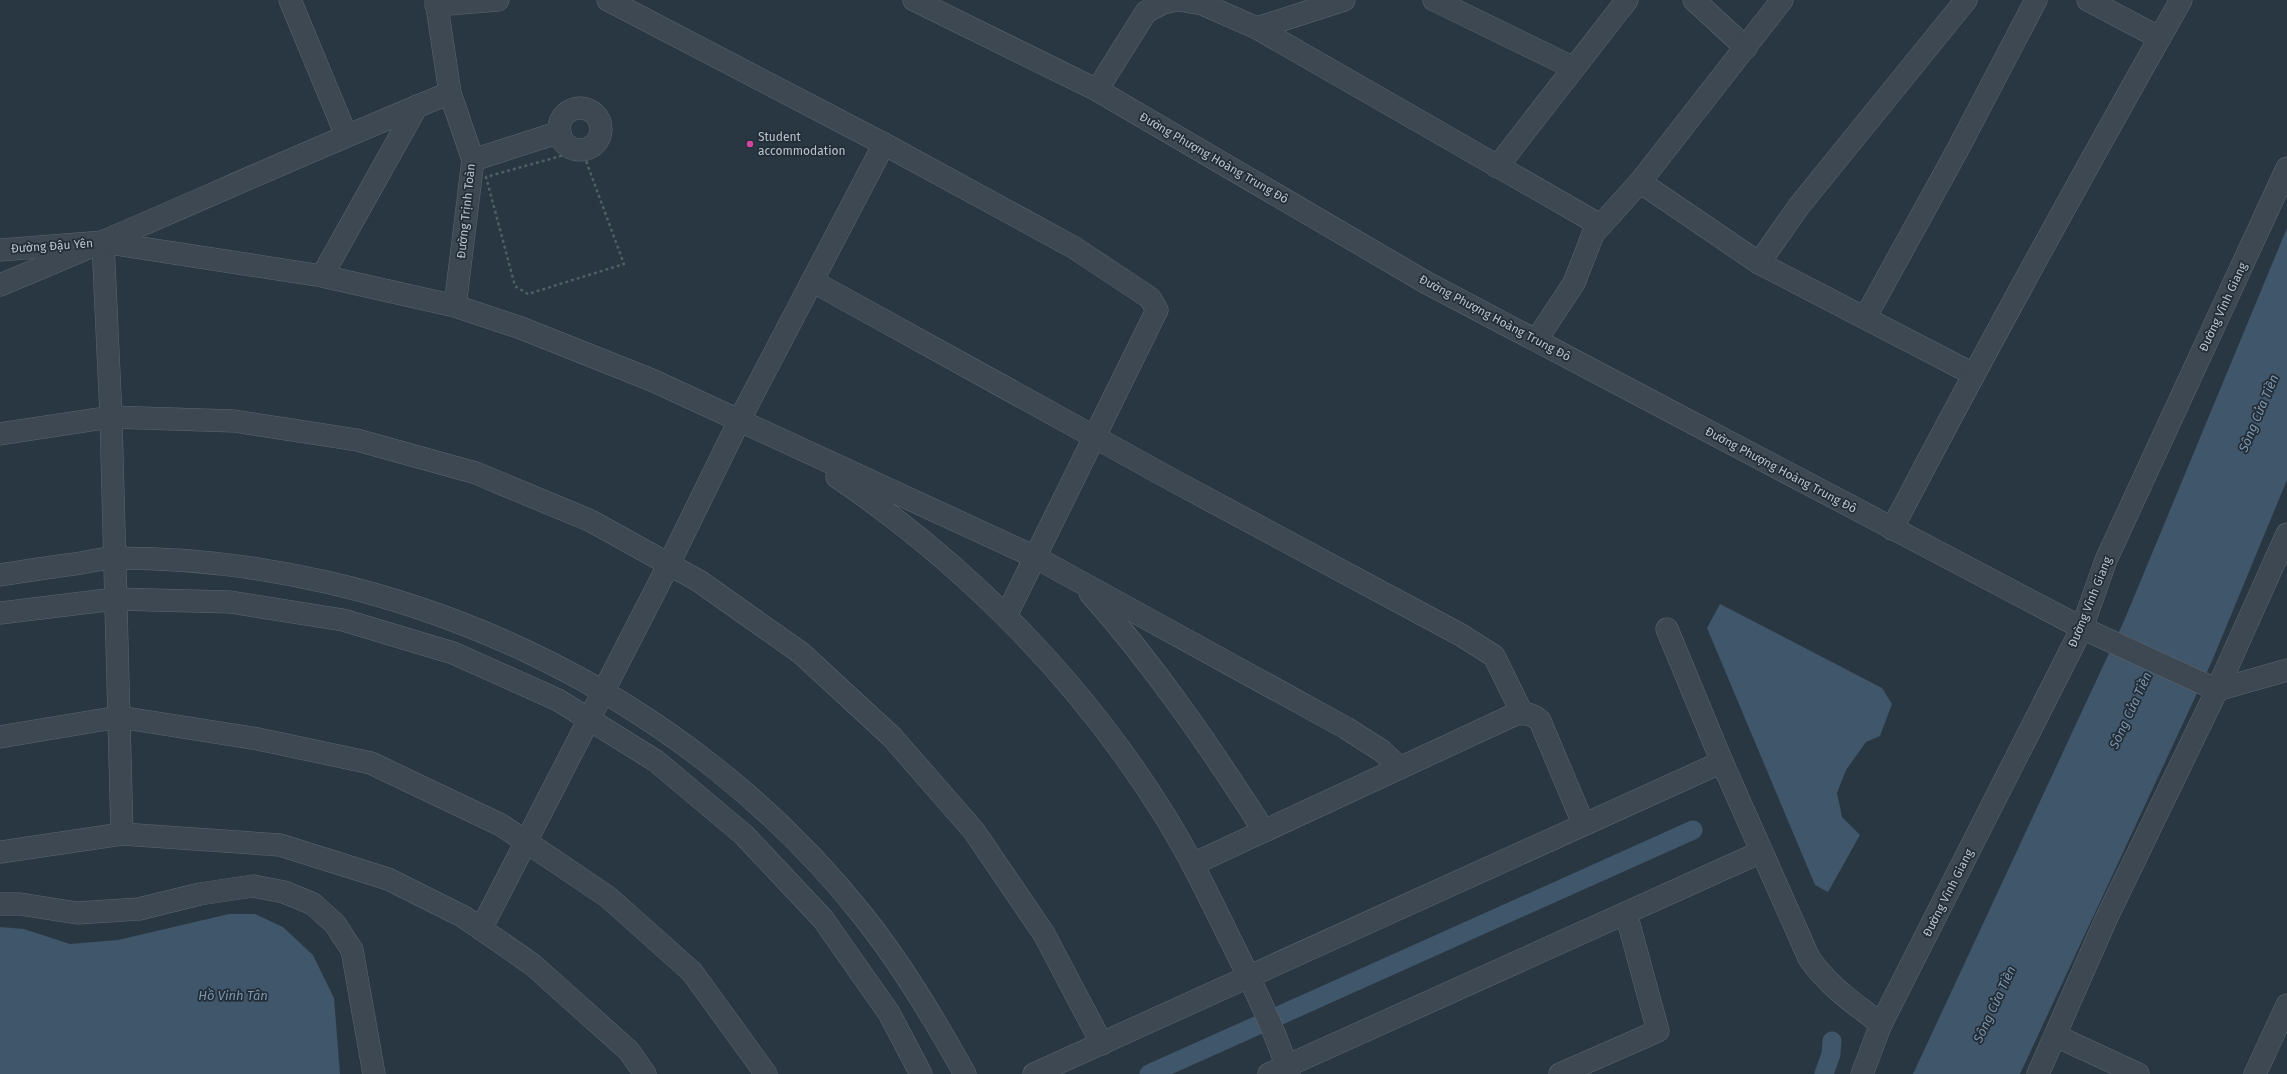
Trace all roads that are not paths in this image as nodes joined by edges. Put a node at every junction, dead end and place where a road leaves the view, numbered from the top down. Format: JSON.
{"nodes":[{"id":1,"x":290,"y":0,"type":"edge"},
{"id":2,"x":498,"y":0,"type":"edge"},
{"id":3,"x":608,"y":0,"type":"edge"},
{"id":4,"x":914,"y":0,"type":"edge"},
{"id":5,"x":1178,"y":0,"type":"edge"},
{"id":6,"x":1344,"y":0,"type":"edge"},
{"id":7,"x":1434,"y":0,"type":"edge"},
{"id":8,"x":1627,"y":0,"type":"edge"},
{"id":9,"x":1694,"y":0,"type":"edge"},
{"id":10,"x":1782,"y":0,"type":"edge"},
{"id":11,"x":1966,"y":0,"type":"edge"},
{"id":12,"x":2036,"y":0,"type":"edge"},
{"id":13,"x":2088,"y":0,"type":"edge"},
{"id":14,"x":2181,"y":0,"type":"edge"},
{"id":15,"x":436,"y":2,"type":"edge"},
{"id":16,"x":1257,"y":28,"type":"junction"},
{"id":17,"x":2160,"y":38,"type":"junction"},
{"id":18,"x":1746,"y":48,"type":"junction"},
{"id":19,"x":1574,"y":68,"type":"junction"},
{"id":20,"x":1097,"y":90,"type":"junction"},
{"id":21,"x":450,"y":93,"type":"junction"},
{"id":22,"x":417,"y":106,"type":"junction"},
{"id":23,"x":560,"y":132,"type":"junction"},
{"id":24,"x":346,"y":135,"type":"junction"},
{"id":25,"x":884,"y":144,"type":"junction"},
{"id":26,"x":473,"y":160,"type":"junction"},
{"id":27,"x":1497,"y":167,"type":"junction"},
{"id":28,"x":2287,"y":168,"type":"edge"},
{"id":29,"x":1640,"y":182,"type":"junction"},
{"id":30,"x":1600,"y":225,"type":"junction"},
{"id":31,"x":103,"y":242,"type":"junction"},
{"id":32,"x":0,"y":250,"type":"edge"},
{"id":33,"x":1759,"y":263,"type":"junction"},
{"id":34,"x":322,"y":276,"type":"junction"},
{"id":35,"x":812,"y":281,"type":"junction"},
{"id":36,"x":0,"y":285,"type":"edge"},
{"id":37,"x":455,"y":306,"type":"junction"},
{"id":38,"x":1865,"y":318,"type":"junction"},
{"id":39,"x":1537,"y":340,"type":"junction"},
{"id":40,"x":1973,"y":374,"type":"junction"},
{"id":41,"x":111,"y":416,"type":"junction"},
{"id":42,"x":740,"y":419,"type":"junction"},
{"id":43,"x":767,"y":432,"type":"junction"},
{"id":44,"x":0,"y":434,"type":"edge"},
{"id":45,"x":1095,"y":436,"type":"junction"},
{"id":46,"x":1892,"y":529,"type":"junction"},
{"id":47,"x":2287,"y":534,"type":"edge"},
{"id":48,"x":1036,"y":557,"type":"junction"},
{"id":49,"x":113,"y":558,"type":"junction"},
{"id":50,"x":669,"y":564,"type":"junction"},
{"id":51,"x":0,"y":575,"type":"edge"},
{"id":52,"x":1079,"y":581,"type":"junction"},
{"id":53,"x":115,"y":599,"type":"junction"},
{"id":54,"x":0,"y":613,"type":"edge"},
{"id":55,"x":1006,"y":616,"type":"junction"},
{"id":56,"x":2082,"y":628,"type":"junction"},
{"id":57,"x":1667,"y":629,"type":"dead end"},
{"id":58,"x":2287,"y":670,"type":"edge"},
{"id":59,"x":2208,"y":686,"type":"junction"},
{"id":60,"x":602,"y":691,"type":"junction"},
{"id":61,"x":1522,"y":713,"type":"junction"},
{"id":62,"x":119,"y":717,"type":"junction"},
{"id":63,"x":589,"y":720,"type":"junction"},
{"id":64,"x":0,"y":737,"type":"edge"},
{"id":65,"x":1722,"y":762,"type":"junction"},
{"id":66,"x":1400,"y":768,"type":"junction"},
{"id":67,"x":1583,"y":823,"type":"junction"},
{"id":68,"x":1264,"y":831,"type":"junction"},
{"id":69,"x":122,"y":834,"type":"junction"},
{"id":70,"x":527,"y":842,"type":"junction"},
{"id":71,"x":0,"y":852,"type":"edge"},
{"id":72,"x":1761,"y":852,"type":"junction"},
{"id":73,"x":1193,"y":864,"type":"junction"},
{"id":74,"x":0,"y":904,"type":"edge"},
{"id":75,"x":1626,"y":913,"type":"junction"},
{"id":76,"x":481,"y":929,"type":"junction"},
{"id":77,"x":1253,"y":986,"type":"junction"},
{"id":78,"x":2287,"y":1005,"type":"edge"},
{"id":79,"x":1881,"y":1024,"type":"junction"},
{"id":80,"x":2056,"y":1036,"type":"junction"},
{"id":81,"x":1102,"y":1044,"type":"junction"},
{"id":82,"x":1281,"y":1066,"type":"edge"},
{"id":83,"x":374,"y":1074,"type":"edge"},
{"id":84,"x":645,"y":1074,"type":"edge"},
{"id":85,"x":766,"y":1074,"type":"edge"},
{"id":86,"x":921,"y":1074,"type":"edge"},
{"id":87,"x":965,"y":1074,"type":"edge"},
{"id":88,"x":1034,"y":1074,"type":"edge"},
{"id":89,"x":1560,"y":1074,"type":"edge"},
{"id":90,"x":1862,"y":1074,"type":"edge"},
{"id":91,"x":2038,"y":1074,"type":"edge"},
{"id":92,"x":2138,"y":1074,"type":"edge"},
{"id":93,"x":2255,"y":1074,"type":"edge"}],
"edges":[{"from":1,"to":24,"type":"street"},
{"from":2,"to":15,"type":"street"},
{"from":3,"to":25,"type":"street"},
{"from":4,"to":20,"type":"street","name":"Đường Phượng Hoàng Trung Đô"},
{"from":5,"to":16,"type":"street"},
{"from":5,"to":20,"type":"street"},
{"from":6,"to":16,"type":"street"},
{"from":7,"to":19,"type":"street"},
{"from":8,"to":19,"type":"street"},
{"from":9,"to":18,"type":"street"},
{"from":10,"to":18,"type":"street"},
{"from":11,"to":33,"type":"street"},
{"from":12,"to":38,"type":"street"},
{"from":13,"to":17,"type":"street"},
{"from":14,"to":17,"type":"street"},
{"from":15,"to":21,"type":"street","name":"Đường Trịnh Toàn"},
{"from":16,"to":27,"type":"street"},
{"from":17,"to":40,"type":"street"},
{"from":18,"to":29,"type":"street"},
{"from":19,"to":27,"type":"street"},
{"from":20,"to":39,"type":"street","name":"Đường Phượng Hoàng Trung Đô"},
{"from":21,"to":22,"type":"street"},
{"from":21,"to":26,"type":"street","name":"Đường Trịnh Toàn"},
{"from":22,"to":24,"type":"street"},
{"from":22,"to":34,"type":"street"},
{"from":23,"to":23,"type":"street"},
{"from":23,"to":26,"type":"street"},
{"from":24,"to":31,"type":"street"},
{"from":25,"to":35,"type":"street"},
{"from":25,"to":45,"type":"street"},
{"from":26,"to":37,"type":"street","name":"Đường Trịnh Toàn"},
{"from":27,"to":30,"type":"street"},
{"from":28,"to":56,"type":"street","name":"Đường Vĩnh Giang"},
{"from":29,"to":30,"type":"street"},
{"from":29,"to":33,"type":"street"},
{"from":30,"to":39,"type":"street"},
{"from":31,"to":32,"type":"street","name":"Đường Đậu Yên"},
{"from":31,"to":34,"type":"street"},
{"from":31,"to":36,"type":"street"},
{"from":31,"to":41,"type":"street"},
{"from":33,"to":38,"type":"street"},
{"from":34,"to":37,"type":"street"},
{"from":35,"to":42,"type":"street"},
{"from":35,"to":45,"type":"street"},
{"from":37,"to":42,"type":"street"},
{"from":38,"to":40,"type":"street"},
{"from":39,"to":46,"type":"street","name":"Đường Phượng Hoàng Trung Đô"},
{"from":40,"to":46,"type":"street"},
{"from":41,"to":44,"type":"street"},
{"from":41,"to":49,"type":"street"},
{"from":41,"to":50,"type":"street"},
{"from":42,"to":43,"type":"street"},
{"from":42,"to":50,"type":"street"},
{"from":43,"to":48,"type":"street"},
{"from":43,"to":55,"type":"street"},
{"from":45,"to":48,"type":"street"},
{"from":45,"to":61,"type":"street"},
{"from":46,"to":56,"type":"street","name":"Đường Phượng Hoàng Trung Đô"},
{"from":47,"to":59,"type":"street"},
{"from":48,"to":52,"type":"street"},
{"from":48,"to":55,"type":"street"},
{"from":49,"to":51,"type":"street"},
{"from":49,"to":53,"type":"street"},
{"from":49,"to":60,"type":"street"},
{"from":50,"to":60,"type":"street"},
{"from":50,"to":81,"type":"street"},
{"from":52,"to":66,"type":"street"},
{"from":52,"to":68,"type":"street"},
{"from":53,"to":54,"type":"street"},
{"from":53,"to":62,"type":"street"},
{"from":53,"to":63,"type":"street"},
{"from":55,"to":73,"type":"street"},
{"from":56,"to":59,"type":"street","name":"Đường Phượng Hoàng Trung Đô"},
{"from":56,"to":79,"type":"street","name":"Đường Vĩnh Giang"},
{"from":57,"to":65,"type":"street"},
{"from":58,"to":59,"type":"street"},
{"from":59,"to":80,"type":"street"},
{"from":60,"to":63,"type":"street"},
{"from":60,"to":87,"type":"street"},
{"from":61,"to":66,"type":"street"},
{"from":61,"to":67,"type":"street"},
{"from":62,"to":64,"type":"street"},
{"from":62,"to":69,"type":"street"},
{"from":62,"to":70,"type":"street"},
{"from":63,"to":70,"type":"street"},
{"from":63,"to":86,"type":"street"},
{"from":65,"to":67,"type":"street"},
{"from":65,"to":72,"type":"street"},
{"from":66,"to":68,"type":"street"},
{"from":67,"to":77,"type":"street"},
{"from":68,"to":73,"type":"street"},
{"from":69,"to":71,"type":"street"},
{"from":69,"to":76,"type":"street"},
{"from":70,"to":76,"type":"street"},
{"from":70,"to":85,"type":"street"},
{"from":72,"to":75,"type":"street"},
{"from":72,"to":79,"type":"street"},
{"from":73,"to":77,"type":"street"},
{"from":74,"to":83,"type":"street"},
{"from":75,"to":82,"type":"street"},
{"from":75,"to":89,"type":"street"},
{"from":76,"to":84,"type":"street"},
{"from":77,"to":81,"type":"street"},
{"from":77,"to":82,"type":"street"},
{"from":78,"to":93,"type":"street"},
{"from":79,"to":90,"type":"street","name":"Đường Vĩnh Giang"},
{"from":80,"to":91,"type":"street"},
{"from":80,"to":92,"type":"street"},
{"from":81,"to":88,"type":"street"}]}
